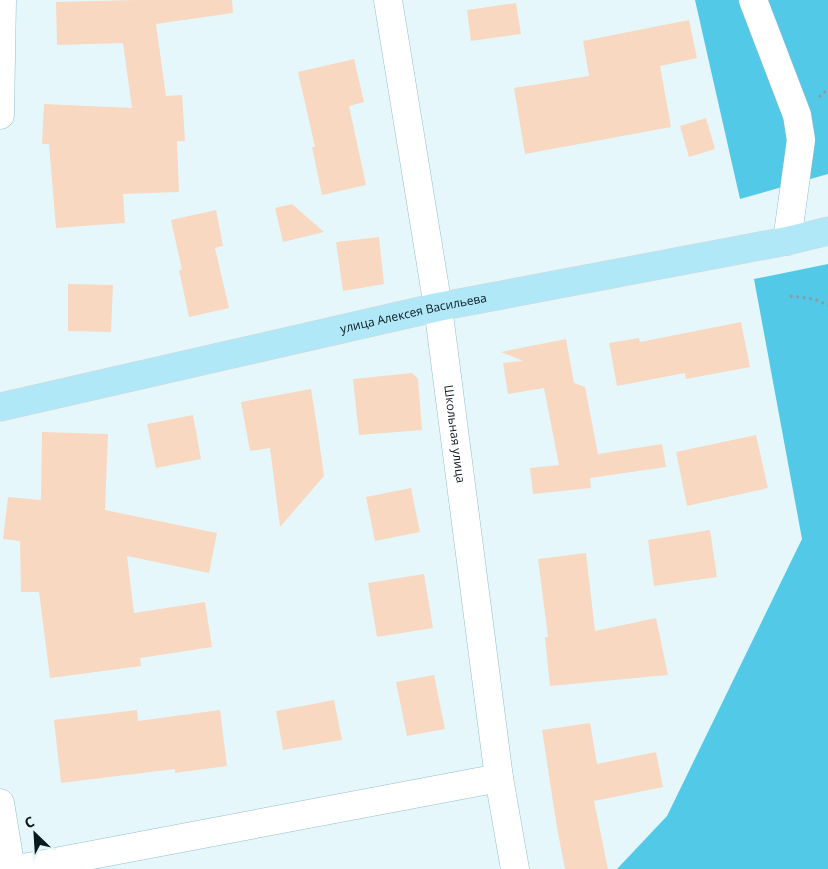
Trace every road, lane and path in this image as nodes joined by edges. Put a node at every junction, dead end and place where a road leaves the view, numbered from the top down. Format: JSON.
{"nodes":[{"id":1,"x":2,"y":0,"type":"edge"},
{"id":2,"x":388,"y":0,"type":"edge"},
{"id":3,"x":753,"y":0,"type":"edge"},
{"id":4,"x":0,"y":115,"type":"edge"},
{"id":5,"x":828,"y":231,"type":"edge"},
{"id":6,"x":787,"y":241,"type":"junction"},
{"id":7,"x":790,"y":296,"type":"dead end"},
{"id":8,"x":828,"y":305,"type":"edge"},
{"id":9,"x":438,"y":307,"type":"junction"},
{"id":10,"x":0,"y":407,"type":"edge"},
{"id":11,"x":499,"y":778,"type":"junction"},
{"id":12,"x":0,"y":803,"type":"edge"},
{"id":13,"x":11,"y":869,"type":"edge"},
{"id":14,"x":18,"y":869,"type":"edge"},
{"id":15,"x":515,"y":869,"type":"edge"}],
"edges":[{"from":1,"to":4,"type":"street"},
{"from":2,"to":9,"type":"street","name":"Школьная улица"},
{"from":3,"to":6,"type":"street"},
{"from":5,"to":6,"type":"main road","name":"улица Алексея Васильева"},
{"from":6,"to":9,"type":"main road","name":"улица Алексея Васильева"},
{"from":7,"to":8,"type":"path"},
{"from":9,"to":10,"type":"main road","name":"улица Алексея Васильева"},
{"from":9,"to":11,"type":"street","name":"Школьная улица"},
{"from":11,"to":14,"type":"street"},
{"from":11,"to":15,"type":"street","name":"Школьная улица"},
{"from":12,"to":13,"type":"street"}]}
